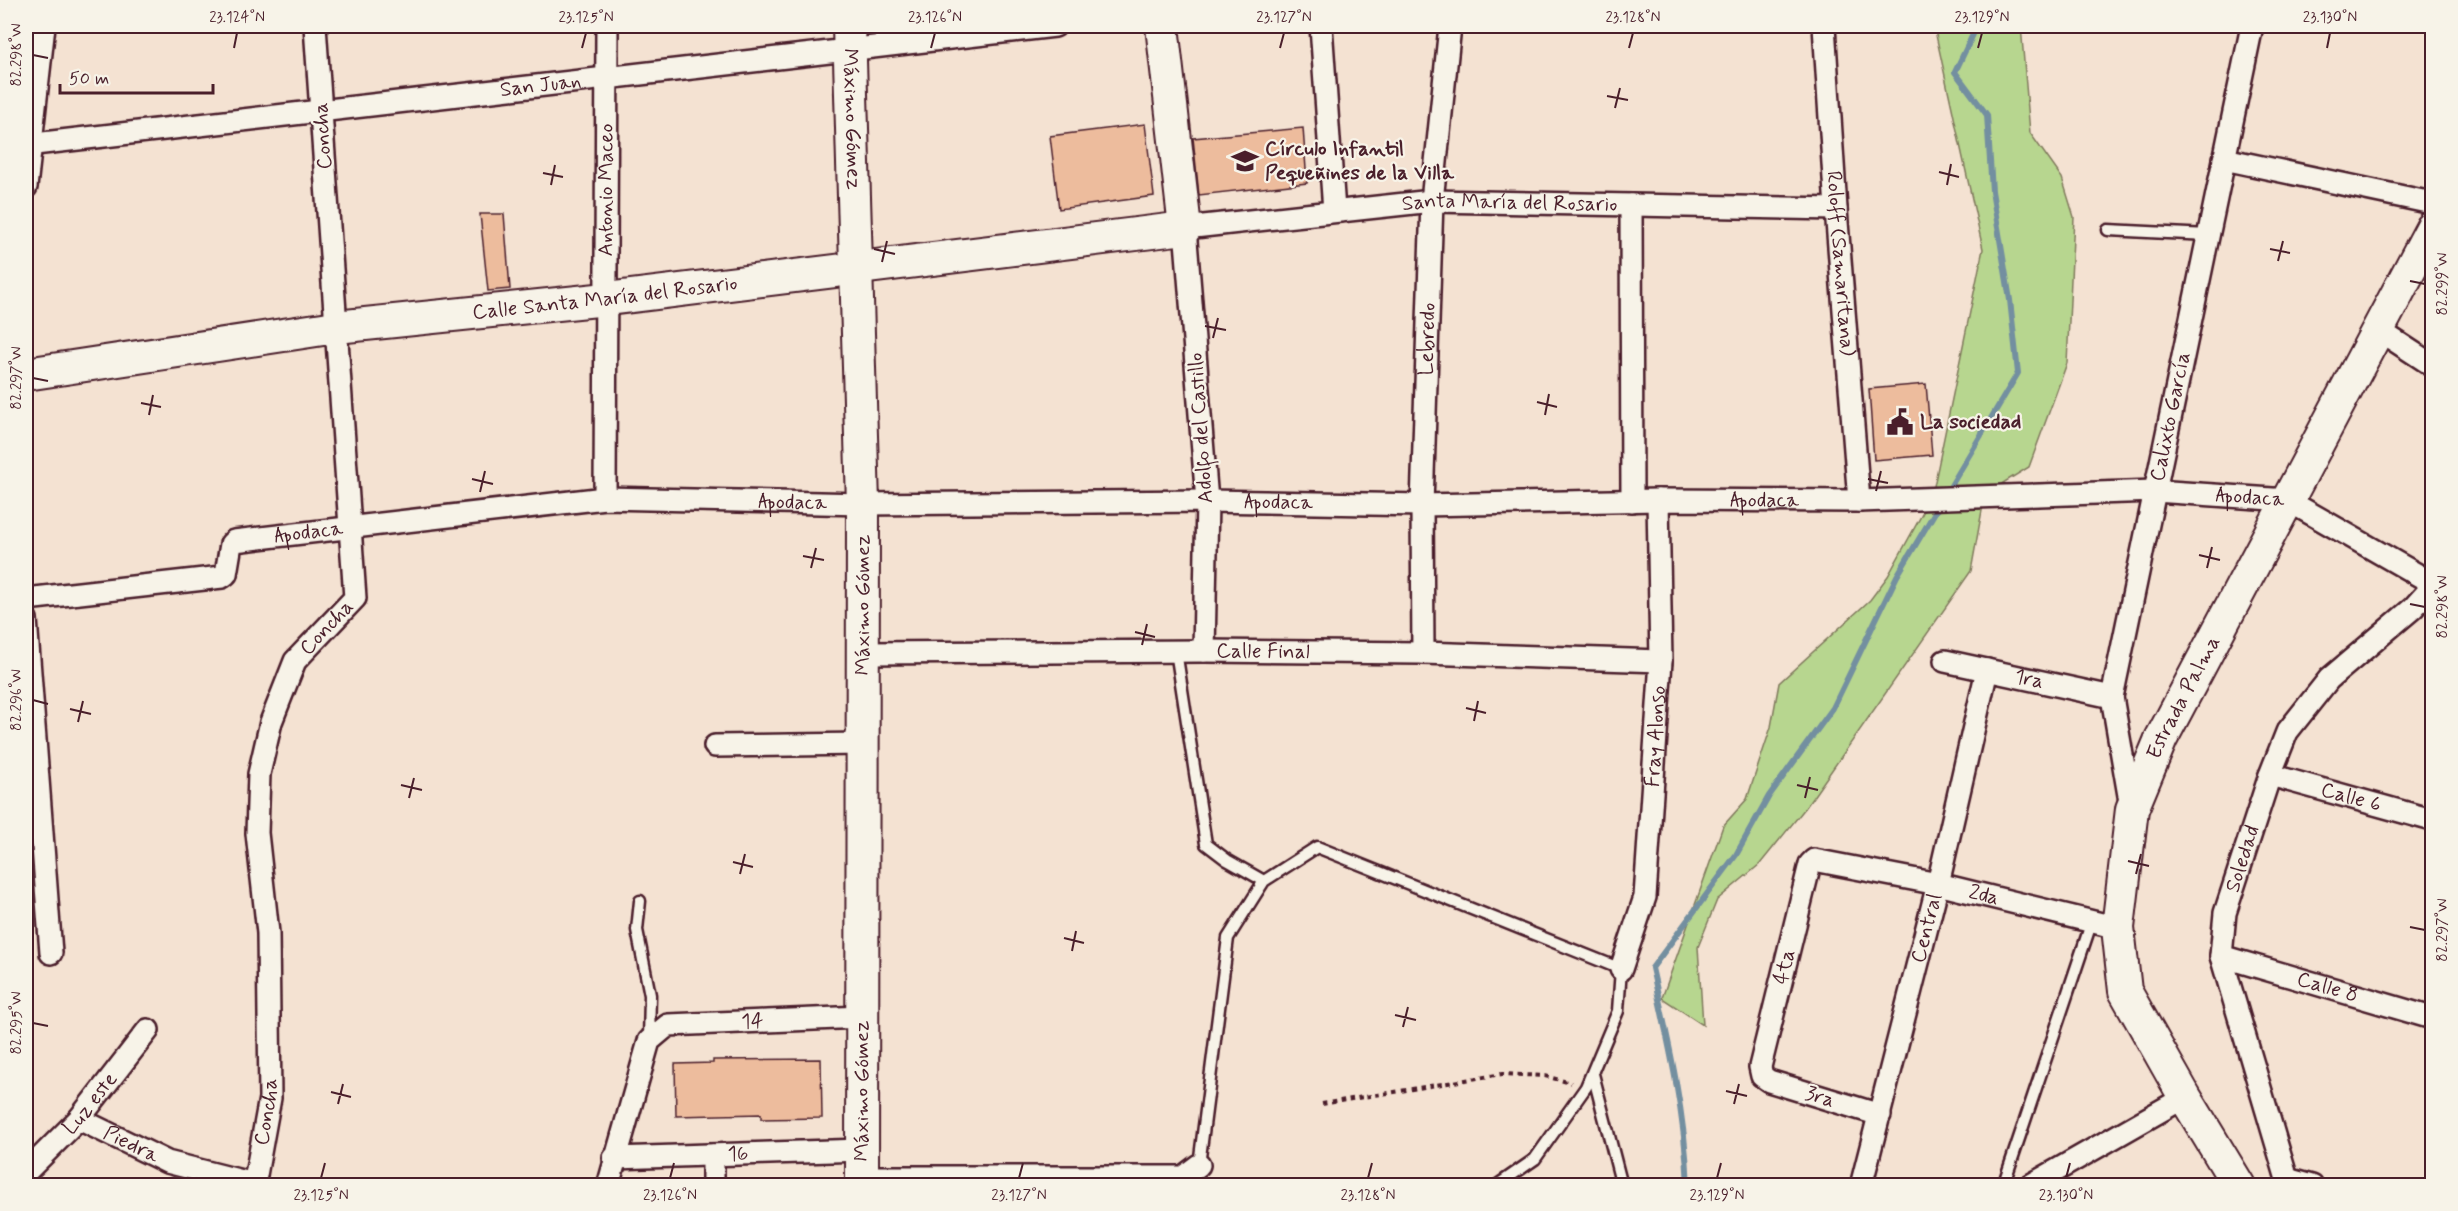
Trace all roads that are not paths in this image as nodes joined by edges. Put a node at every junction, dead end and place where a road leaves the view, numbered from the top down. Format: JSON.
{"nodes":[{"id":1,"x":44,"y":26,"type":"edge"},
{"id":2,"x":315,"y":26,"type":"edge"},
{"id":3,"x":607,"y":26,"type":"edge"},
{"id":4,"x":1055,"y":26,"type":"edge"},
{"id":5,"x":1162,"y":26,"type":"edge"},
{"id":6,"x":1321,"y":26,"type":"edge"},
{"id":7,"x":1450,"y":26,"type":"edge"},
{"id":8,"x":1824,"y":26,"type":"edge"},
{"id":9,"x":2252,"y":26,"type":"edge"},
{"id":10,"x":850,"y":37,"type":"edge"},
{"id":11,"x":607,"y":77,"type":"junction"},
{"id":12,"x":321,"y":110,"type":"junction"},
{"id":13,"x":27,"y":145,"type":"edge"},
{"id":14,"x":2224,"y":159,"type":"junction"},
{"id":15,"x":26,"y":187,"type":"edge"},
{"id":16,"x":1432,"y":201,"type":"junction"},
{"id":17,"x":2433,"y":203,"type":"edge"},
{"id":18,"x":1631,"y":205,"type":"junction"},
{"id":19,"x":1836,"y":209,"type":"junction"},
{"id":20,"x":1334,"y":211,"type":"junction"},
{"id":21,"x":1185,"y":228,"type":"junction"},
{"id":22,"x":2433,"y":228,"type":"edge"},
{"id":23,"x":2108,"y":230,"type":"dead end"},
{"id":24,"x":2208,"y":235,"type":"junction"},
{"id":25,"x":856,"y":267,"type":"junction"},
{"id":26,"x":607,"y":299,"type":"junction"},
{"id":27,"x":336,"y":327,"type":"junction"},
{"id":28,"x":2377,"y":329,"type":"junction"},
{"id":29,"x":2433,"y":365,"type":"edge"},
{"id":30,"x":26,"y":374,"type":"edge"},
{"id":31,"x":2155,"y":491,"type":"junction"},
{"id":32,"x":605,"y":498,"type":"junction"},
{"id":33,"x":1658,"y":500,"type":"junction"},
{"id":34,"x":2287,"y":500,"type":"junction"},
{"id":35,"x":1207,"y":501,"type":"junction"},
{"id":36,"x":1632,"y":501,"type":"junction"},
{"id":37,"x":1859,"y":501,"type":"junction"},
{"id":38,"x":863,"y":504,"type":"junction"},
{"id":39,"x":1422,"y":505,"type":"junction"},
{"id":40,"x":350,"y":527,"type":"junction"},
{"id":41,"x":2433,"y":585,"type":"edge"},
{"id":42,"x":26,"y":599,"type":"edge"},
{"id":43,"x":2423,"y":611,"type":"edge"},
{"id":44,"x":26,"y":619,"type":"edge"},
{"id":45,"x":1176,"y":651,"type":"junction"},
{"id":46,"x":1204,"y":651,"type":"junction"},
{"id":47,"x":864,"y":653,"type":"junction"},
{"id":48,"x":1423,"y":654,"type":"junction"},
{"id":49,"x":1661,"y":661,"type":"junction"},
{"id":50,"x":1945,"y":661,"type":"dead end"},
{"id":51,"x":1987,"y":670,"type":"junction"},
{"id":52,"x":2112,"y":697,"type":"junction"},
{"id":53,"x":863,"y":744,"type":"junction"},
{"id":54,"x":715,"y":746,"type":"dead end"},
{"id":55,"x":2270,"y":775,"type":"junction"},
{"id":56,"x":2132,"y":809,"type":"junction"},
{"id":57,"x":33,"y":810,"type":"edge"},
{"id":58,"x":2433,"y":820,"type":"edge"},
{"id":59,"x":1814,"y":860,"type":"joint"},
{"id":60,"x":1264,"y":881,"type":"junction"},
{"id":61,"x":1938,"y":884,"type":"junction"},
{"id":62,"x":640,"y":901,"type":"dead end"},
{"id":63,"x":2105,"y":925,"type":"junction"},
{"id":64,"x":51,"y":953,"type":"dead end"},
{"id":65,"x":2221,"y":956,"type":"junction"},
{"id":66,"x":1621,"y":969,"type":"junction"},
{"id":67,"x":862,"y":1017,"type":"junction"},
{"id":68,"x":2433,"y":1018,"type":"edge"},
{"id":69,"x":148,"y":1030,"type":"dead end"},
{"id":70,"x":649,"y":1041,"type":"junction"},
{"id":71,"x":1593,"y":1074,"type":"junction"},
{"id":72,"x":1762,"y":1076,"type":"joint"},
{"id":73,"x":2185,"y":1097,"type":"junction"},
{"id":74,"x":1880,"y":1115,"type":"junction"},
{"id":75,"x":79,"y":1119,"type":"junction"},
{"id":76,"x":713,"y":1155,"type":"junction"},
{"id":77,"x":614,"y":1158,"type":"junction"},
{"id":78,"x":1199,"y":1165,"type":"joint"},
{"id":79,"x":862,"y":1171,"type":"edge"},
{"id":80,"x":26,"y":1172,"type":"edge"},
{"id":81,"x":2288,"y":1182,"type":"edge"},
{"id":82,"x":254,"y":1185,"type":"edge"},
{"id":83,"x":608,"y":1185,"type":"edge"},
{"id":84,"x":713,"y":1185,"type":"edge"},
{"id":85,"x":1496,"y":1185,"type":"edge"},
{"id":86,"x":1622,"y":1185,"type":"edge"},
{"id":87,"x":1861,"y":1185,"type":"edge"},
{"id":88,"x":2003,"y":1185,"type":"edge"},
{"id":89,"x":2030,"y":1185,"type":"edge"},
{"id":90,"x":2239,"y":1185,"type":"edge"},
{"id":91,"x":2312,"y":1185,"type":"edge"}],
"edges":[{"from":1,"to":13,"type":"street"},
{"from":2,"to":12,"type":"street","name":"Concha"},
{"from":3,"to":11,"type":"street","name":"Antonio Maceo"},
{"from":4,"to":10,"type":"street","name":"San Juan"},
{"from":5,"to":21,"type":"street","name":"Adolfo del Castillo"},
{"from":6,"to":20,"type":"street"},
{"from":7,"to":16,"type":"street","name":"Lebredo"},
{"from":8,"to":19,"type":"street","name":"Roloff (Samaritana)"},
{"from":9,"to":14,"type":"street","name":"Calixto García"},
{"from":10,"to":11,"type":"street","name":"San Juan"},
{"from":10,"to":25,"type":"street","name":"Máximo Gómez"},
{"from":11,"to":12,"type":"street","name":"San Juan"},
{"from":11,"to":26,"type":"street","name":"Antonio Maceo"},
{"from":12,"to":13,"type":"street","name":"San Juan"},
{"from":12,"to":27,"type":"street","name":"Concha"},
{"from":13,"to":15,"type":"street"},
{"from":14,"to":17,"type":"street"},
{"from":14,"to":24,"type":"street","name":"Calixto García"},
{"from":16,"to":18,"type":"street","name":"Santa María del Rosario"},
{"from":16,"to":20,"type":"street","name":"Santa María del Rosario"},
{"from":16,"to":39,"type":"street","name":"Lebredo"},
{"from":18,"to":19,"type":"street","name":"Santa María del Rosario"},
{"from":18,"to":36,"type":"street"},
{"from":19,"to":37,"type":"street","name":"Roloff (Samaritana)"},
{"from":20,"to":21,"type":"street","name":"Santa María del Rosario"},
{"from":21,"to":25,"type":"street","name":"Calle Santa María del Rosario"},
{"from":21,"to":35,"type":"street","name":"Adolfo del Castillo"},
{"from":22,"to":28,"type":"street","name":"Estrada Palma"},
{"from":23,"to":24,"type":"lane"},
{"from":24,"to":31,"type":"street","name":"Calixto García"},
{"from":25,"to":26,"type":"street","name":"Calle Santa María del Rosario"},
{"from":25,"to":38,"type":"street","name":"Máximo Gómez"},
{"from":26,"to":27,"type":"street","name":"Calle Santa María del Rosario"},
{"from":26,"to":32,"type":"street","name":"Antonio Maceo"},
{"from":27,"to":30,"type":"street","name":"Calle Santa María del Rosario"},
{"from":27,"to":40,"type":"street","name":"Concha"},
{"from":28,"to":29,"type":"street"},
{"from":28,"to":34,"type":"street","name":"Estrada Palma"},
{"from":31,"to":34,"type":"street","name":"Apodaca"},
{"from":31,"to":37,"type":"street","name":"Apodaca"},
{"from":31,"to":52,"type":"street","name":"Calixto García"},
{"from":32,"to":38,"type":"street","name":"Apodaca"},
{"from":32,"to":40,"type":"street","name":"Apodaca"},
{"from":33,"to":36,"type":"street","name":"Apodaca"},
{"from":33,"to":37,"type":"street","name":"Apodaca"},
{"from":33,"to":49,"type":"street","name":"Fray Alonso"},
{"from":34,"to":41,"type":"street","name":"Apodaca"},
{"from":34,"to":56,"type":"street","name":"Estrada Palma"},
{"from":35,"to":38,"type":"street","name":"Apodaca"},
{"from":35,"to":39,"type":"street","name":"Apodaca"},
{"from":35,"to":46,"type":"street","name":"Adolfo del Castillo"},
{"from":36,"to":39,"type":"street","name":"Apodaca"},
{"from":38,"to":47,"type":"street","name":"Máximo Gómez"},
{"from":39,"to":48,"type":"street","name":"Lebredo"},
{"from":40,"to":42,"type":"street","name":"Apodaca"},
{"from":40,"to":82,"type":"street","name":"Concha"},
{"from":41,"to":43,"type":"street","name":"Soledad"},
{"from":43,"to":55,"type":"street","name":"Soledad"},
{"from":44,"to":57,"type":"street"},
{"from":45,"to":46,"type":"street","name":"Calle Final"},
{"from":45,"to":47,"type":"street","name":"Calle Final"},
{"from":45,"to":60,"type":"lane"},
{"from":46,"to":48,"type":"street","name":"Calle Final"},
{"from":47,"to":53,"type":"street","name":"Máximo Gómez"},
{"from":48,"to":49,"type":"street","name":"Calle Final"},
{"from":49,"to":66,"type":"street","name":"Fray Alonso"},
{"from":50,"to":51,"type":"street","name":"1ra"},
{"from":51,"to":52,"type":"street","name":"1ra"},
{"from":51,"to":61,"type":"street","name":"Central"},
{"from":52,"to":56,"type":"street","name":"Calixto García"},
{"from":53,"to":54,"type":"street"},
{"from":53,"to":67,"type":"street","name":"Máximo Gómez"},
{"from":55,"to":58,"type":"street","name":"Calle 6"},
{"from":55,"to":65,"type":"street","name":"Soledad"},
{"from":56,"to":63,"type":"street","name":"Estrada Palma"},
{"from":57,"to":64,"type":"street"},
{"from":59,"to":61,"type":"street","name":"2da"},
{"from":59,"to":72,"type":"street","name":"4ta"},
{"from":60,"to":66,"type":"lane"},
{"from":60,"to":78,"type":"lane"},
{"from":61,"to":63,"type":"street","name":"2da"},
{"from":61,"to":74,"type":"street","name":"Central"},
{"from":62,"to":70,"type":"lane"},
{"from":63,"to":73,"type":"street","name":"Estrada Palma"},
{"from":63,"to":88,"type":"lane"},
{"from":65,"to":68,"type":"street","name":"Calle 8"},
{"from":65,"to":81,"type":"street","name":"Soledad"},
{"from":66,"to":71,"type":"lane"},
{"from":67,"to":70,"type":"street","name":"14"},
{"from":67,"to":79,"type":"street","name":"Máximo Gómez"},
{"from":69,"to":75,"type":"street","name":"Luz este"},
{"from":70,"to":77,"type":"street"},
{"from":71,"to":85,"type":"lane"},
{"from":71,"to":86,"type":"lane"},
{"from":72,"to":74,"type":"street","name":"3ra"},
{"from":73,"to":89,"type":"street"},
{"from":73,"to":90,"type":"street","name":"Estrada Palma"},
{"from":74,"to":87,"type":"street","name":"Central"},
{"from":75,"to":80,"type":"street","name":"Luz este"},
{"from":75,"to":82,"type":"street","name":"Piedra"},
{"from":76,"to":77,"type":"street","name":"16"},
{"from":76,"to":79,"type":"street","name":"16"},
{"from":76,"to":84,"type":"street"},
{"from":77,"to":83,"type":"street"},
{"from":78,"to":79,"type":"street","name":"16"},
{"from":81,"to":91,"type":"street"}]}
